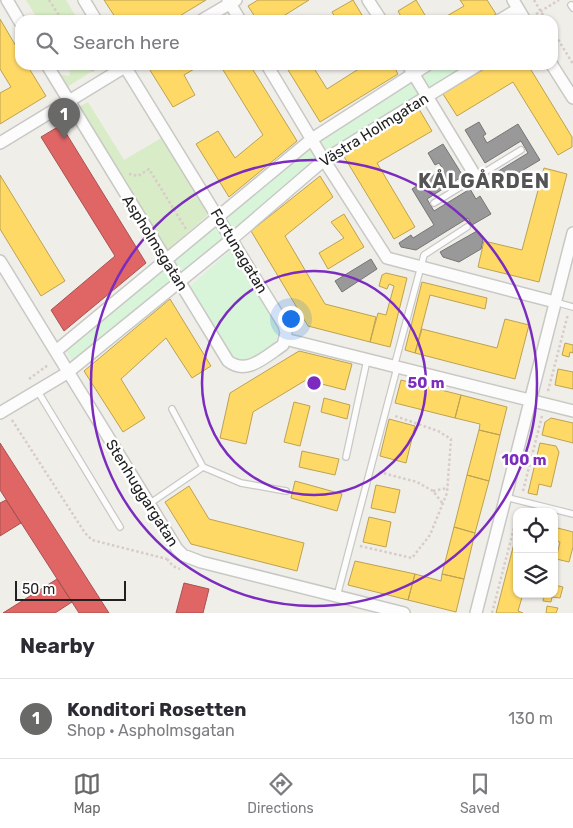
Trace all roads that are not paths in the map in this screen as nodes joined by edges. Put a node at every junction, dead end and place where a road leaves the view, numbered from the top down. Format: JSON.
{"nodes":[{"id":1,"x":7,"y":0,"type":"edge"},
{"id":2,"x":84,"y":0,"type":"edge"},
{"id":3,"x":368,"y":0,"type":"edge"},
{"id":4,"x":232,"y":1,"type":"edge"},
{"id":5,"x":515,"y":4,"type":"edge"},
{"id":6,"x":16,"y":15,"type":"edge"},
{"id":7,"x":93,"y":15,"type":"edge"},
{"id":8,"x":210,"y":15,"type":"edge"},
{"id":9,"x":238,"y":15,"type":"edge"},
{"id":10,"x":377,"y":15,"type":"edge"},
{"id":11,"x":505,"y":15,"type":"edge"},
{"id":12,"x":526,"y":15,"type":"edge"},
{"id":13,"x":49,"y":70,"type":"edge"},
{"id":14,"x":118,"y":70,"type":"edge"},
{"id":15,"x":127,"y":70,"type":"edge"},
{"id":16,"x":270,"y":70,"type":"edge"},
{"id":17,"x":410,"y":70,"type":"edge"},
{"id":18,"x":412,"y":70,"type":"edge"},
{"id":19,"x":470,"y":70,"type":"edge"},
{"id":20,"x":555,"y":70,"type":"edge"},
{"id":21,"x":427,"y":96,"type":"junction"},
{"id":22,"x":572,"y":96,"type":"edge"},
{"id":23,"x":68,"y":101,"type":"junction"},
{"id":24,"x":312,"y":139,"type":"junction"},
{"id":25,"x":0,"y":143,"type":"edge"},
{"id":26,"x":522,"y":150,"type":"dead end"},
{"id":27,"x":324,"y":160,"type":"junction"},
{"id":28,"x":476,"y":177,"type":"junction"},
{"id":29,"x":434,"y":203,"type":"dead end"},
{"id":30,"x":218,"y":216,"type":"junction"},
{"id":31,"x":467,"y":227,"type":"dead end"},
{"id":32,"x":573,"y":233,"type":"edge"},
{"id":33,"x":232,"y":240,"type":"junction"},
{"id":34,"x":166,"y":260,"type":"junction"},
{"id":35,"x":0,"y":261,"type":"edge"},
{"id":36,"x":419,"y":267,"type":"junction"},
{"id":37,"x":179,"y":282,"type":"junction"},
{"id":38,"x":555,"y":302,"type":"junction"},
{"id":39,"x":573,"y":307,"type":"edge"},
{"id":40,"x":285,"y":339,"type":"junction"},
{"id":41,"x":56,"y":352,"type":"junction"},
{"id":42,"x":367,"y":360,"type":"junction"},
{"id":43,"x":396,"y":368,"type":"junction"},
{"id":44,"x":62,"y":375,"type":"junction"},
{"id":45,"x":37,"y":390,"type":"junction"},
{"id":46,"x":531,"y":402,"type":"junction"},
{"id":47,"x":172,"y":410,"type":"dead end"},
{"id":48,"x":573,"y":411,"type":"edge"},
{"id":49,"x":3,"y":412,"type":"edge"},
{"id":50,"x":346,"y":457,"type":"dead end"},
{"id":51,"x":203,"y":467,"type":"junction"},
{"id":52,"x":286,"y":491,"type":"dead end"},
{"id":53,"x":505,"y":497,"type":"junction"},
{"id":54,"x":149,"y":504,"type":"junction"},
{"id":55,"x":573,"y":514,"type":"edge"},
{"id":56,"x":120,"y":526,"type":"dead end"},
{"id":57,"x":337,"y":596,"type":"junction"},
{"id":58,"x":404,"y":613,"type":"edge"},
{"id":59,"x":476,"y":613,"type":"edge"}],
"edges":[{"from":1,"to":6,"type":"street"},
{"from":2,"to":7,"type":"street"},
{"from":3,"to":10,"type":"street"},
{"from":4,"to":8,"type":"street"},
{"from":4,"to":9,"type":"street"},
{"from":5,"to":11,"type":"street"},
{"from":5,"to":12,"type":"street"},
{"from":13,"to":23,"type":"street","name":"Aspholmsgatan"},
{"from":14,"to":23,"type":"street"},
{"from":15,"to":30,"type":"street","name":"Fortunagatan"},
{"from":16,"to":24,"type":"street"},
{"from":17,"to":24,"type":"street","name":"Västra Holmgatan"},
{"from":18,"to":21,"type":"street"},
{"from":19,"to":21,"type":"street","name":"Västra Holmgatan"},
{"from":20,"to":22,"type":"street"},
{"from":21,"to":27,"type":"street","name":"Västra Holmgatan"},
{"from":21,"to":28,"type":"street"},
{"from":23,"to":25,"type":"street"},
{"from":23,"to":34,"type":"street","name":"Aspholmsgatan"},
{"from":24,"to":27,"type":"street"},
{"from":24,"to":30,"type":"street","name":"Västra Holmgatan"},
{"from":26,"to":28,"type":"lane"},
{"from":27,"to":33,"type":"street","name":"Västra Holmgatan"},
{"from":27,"to":36,"type":"street"},
{"from":28,"to":29,"type":"lane"},
{"from":30,"to":33,"type":"street","name":"Fortunagatan"},
{"from":30,"to":34,"type":"street","name":"Västra Holmgatan"},
{"from":31,"to":36,"type":"lane"},
{"from":32,"to":38,"type":"street"},
{"from":33,"to":37,"type":"street","name":"Västra Holmgatan"},
{"from":33,"to":40,"type":"street","name":"Fortunagatan"},
{"from":34,"to":37,"type":"street","name":"Aspholmsgatan"},
{"from":34,"to":41,"type":"street","name":"Västra Holmgatan"},
{"from":35,"to":41,"type":"street","name":"Stenhuggargatan"},
{"from":36,"to":38,"type":"street"},
{"from":36,"to":43,"type":"lane"},
{"from":37,"to":40,"type":"street","name":"Aspholmsgatan"},
{"from":37,"to":44,"type":"street","name":"Västra Holmgatan"},
{"from":38,"to":39,"type":"lane"},
{"from":38,"to":46,"type":"street"},
{"from":40,"to":42,"type":"street"},
{"from":41,"to":44,"type":"street","name":"Stenhuggargatan"},
{"from":42,"to":43,"type":"street"},
{"from":42,"to":50,"type":"lane"},
{"from":43,"to":46,"type":"street"},
{"from":43,"to":57,"type":"lane"},
{"from":44,"to":45,"type":"street","name":"Västra Holmgatan"},
{"from":44,"to":54,"type":"street","name":"Stenhuggargatan"},
{"from":45,"to":49,"type":"street","name":"Västra Holmgatan"},
{"from":45,"to":56,"type":"lane"},
{"from":46,"to":48,"type":"street"},
{"from":46,"to":53,"type":"street"},
{"from":47,"to":51,"type":"lane"},
{"from":51,"to":52,"type":"lane"},
{"from":51,"to":54,"type":"lane"},
{"from":53,"to":55,"type":"lane"},
{"from":53,"to":59,"type":"street"},
{"from":54,"to":57,"type":"street","name":"Stenhuggargatan"},
{"from":57,"to":58,"type":"street","name":"Stenhuggargatan"}]}
